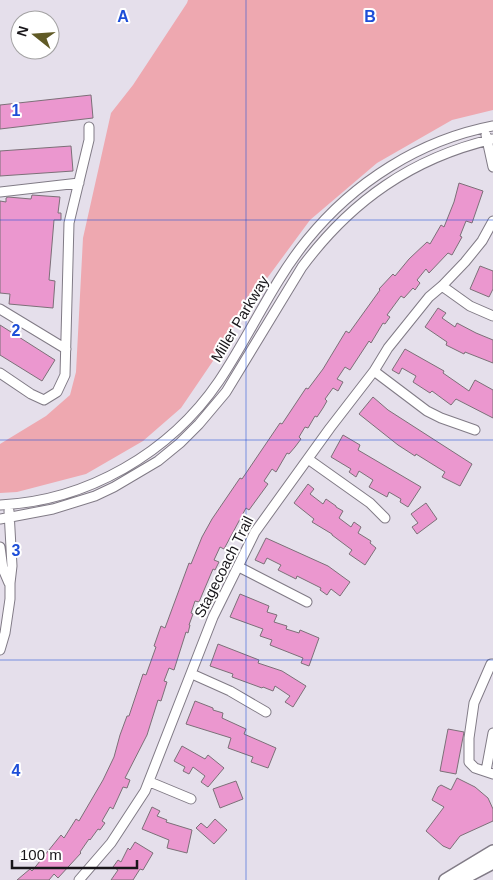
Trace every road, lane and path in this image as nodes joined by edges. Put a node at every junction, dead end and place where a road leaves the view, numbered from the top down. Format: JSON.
{"nodes":[{"id":1,"x":89,"y":127,"type":"dead end"},
{"id":2,"x":488,"y":127,"type":"edge"},
{"id":3,"x":490,"y":140,"type":"edge"},
{"id":4,"x":493,"y":167,"type":"edge"},
{"id":5,"x":79,"y":183,"type":"junction"},
{"id":6,"x":0,"y":192,"type":"edge"},
{"id":7,"x":493,"y":221,"type":"edge"},
{"id":8,"x":442,"y":286,"type":"junction"},
{"id":9,"x":0,"y":309,"type":"edge"},
{"id":10,"x":493,"y":316,"type":"edge"},
{"id":11,"x":66,"y":349,"type":"junction"},
{"id":12,"x":374,"y":371,"type":"junction"},
{"id":13,"x":0,"y":373,"type":"edge"},
{"id":14,"x":474,"y":430,"type":"dead end"},
{"id":15,"x":308,"y":459,"type":"junction"},
{"id":16,"x":4,"y":505,"type":"edge"},
{"id":17,"x":5,"y":518,"type":"edge"},
{"id":18,"x":385,"y":518,"type":"dead end"},
{"id":19,"x":0,"y":548,"type":"edge"},
{"id":20,"x":11,"y":548,"type":"junction"},
{"id":21,"x":238,"y":567,"type":"junction"},
{"id":22,"x":10,"y":583,"type":"junction"},
{"id":23,"x":307,"y":602,"type":"dead end"},
{"id":24,"x":0,"y":650,"type":"edge"},
{"id":25,"x":493,"y":664,"type":"edge"},
{"id":26,"x":192,"y":674,"type":"junction"},
{"id":27,"x":266,"y":712,"type":"dead end"},
{"id":28,"x":493,"y":732,"type":"edge"},
{"id":29,"x":489,"y":772,"type":"edge"},
{"id":30,"x":150,"y":782,"type":"junction"},
{"id":31,"x":191,"y":799,"type":"dead end"},
{"id":32,"x":493,"y":851,"type":"edge"},
{"id":33,"x":493,"y":863,"type":"edge"},
{"id":34,"x":79,"y":880,"type":"edge"},
{"id":35,"x":445,"y":880,"type":"edge"},
{"id":36,"x":461,"y":880,"type":"edge"}],
"edges":[{"from":1,"to":5,"type":"street"},
{"from":2,"to":3,"type":"street"},
{"from":2,"to":16,"type":"street","name":"Miller Parkway"},
{"from":3,"to":4,"type":"street"},
{"from":3,"to":17,"type":"street","name":"Miller Parkway"},
{"from":5,"to":6,"type":"street"},
{"from":5,"to":11,"type":"street"},
{"from":7,"to":8,"type":"street","name":"Stagecoach Trail"},
{"from":8,"to":10,"type":"street"},
{"from":8,"to":12,"type":"street","name":"Stagecoach Trail"},
{"from":9,"to":11,"type":"street"},
{"from":11,"to":13,"type":"street"},
{"from":12,"to":14,"type":"street"},
{"from":12,"to":15,"type":"street","name":"Stagecoach Trail"},
{"from":15,"to":18,"type":"street"},
{"from":15,"to":21,"type":"street","name":"Stagecoach Trail"},
{"from":16,"to":17,"type":"street"},
{"from":17,"to":20,"type":"street"},
{"from":19,"to":20,"type":"street"},
{"from":19,"to":22,"type":"street"},
{"from":20,"to":22,"type":"street"},
{"from":21,"to":23,"type":"street"},
{"from":21,"to":26,"type":"street","name":"Stagecoach Trail"},
{"from":22,"to":24,"type":"street"},
{"from":25,"to":29,"type":"street"},
{"from":26,"to":27,"type":"street"},
{"from":26,"to":30,"type":"street","name":"Stagecoach Trail"},
{"from":28,"to":29,"type":"street"},
{"from":30,"to":31,"type":"street"},
{"from":30,"to":34,"type":"street","name":"Stagecoach Trail"},
{"from":32,"to":35,"type":"main road"},
{"from":33,"to":36,"type":"main road"}]}
